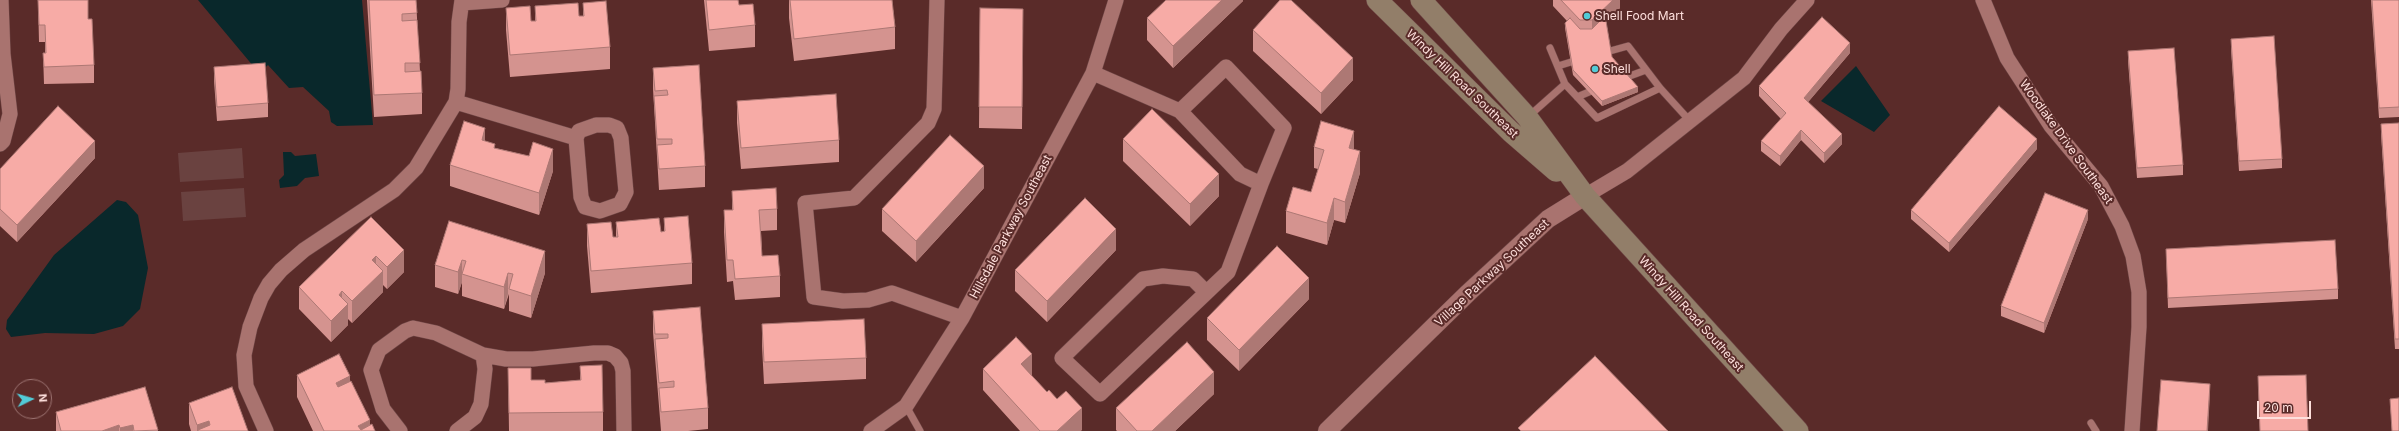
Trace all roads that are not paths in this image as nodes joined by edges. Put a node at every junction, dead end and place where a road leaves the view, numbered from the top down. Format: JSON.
{"nodes":[{"id":1,"x":1,"y":0,"type":"edge"},
{"id":2,"x":502,"y":0,"type":"edge"},
{"id":3,"x":937,"y":0,"type":"edge"},
{"id":4,"x":1116,"y":0,"type":"edge"},
{"id":5,"x":1376,"y":0,"type":"edge"},
{"id":6,"x":1421,"y":0,"type":"edge"},
{"id":7,"x":1807,"y":0,"type":"edge"},
{"id":8,"x":1983,"y":0,"type":"edge"},
{"id":9,"x":462,"y":1,"type":"edge"},
{"id":10,"x":1550,"y":48,"type":"dead end"},
{"id":11,"x":1610,"y":51,"type":"edge"},
{"id":12,"x":1571,"y":62,"type":"edge"},
{"id":13,"x":1558,"y":66,"type":"junction"},
{"id":14,"x":1646,"y":70,"type":"junction"},
{"id":15,"x":1092,"y":73,"type":"junction"},
{"id":16,"x":1627,"y":77,"type":"edge"},
{"id":17,"x":1565,"y":84,"type":"junction"},
{"id":18,"x":1660,"y":88,"type":"junction"},
{"id":19,"x":1589,"y":92,"type":"edge"},
{"id":20,"x":1577,"y":97,"type":"junction"},
{"id":21,"x":456,"y":102,"type":"junction"},
{"id":22,"x":1180,"y":111,"type":"junction"},
{"id":23,"x":1526,"y":117,"type":"junction"},
{"id":24,"x":1690,"y":121,"type":"junction"},
{"id":25,"x":576,"y":138,"type":"junction"},
{"id":26,"x":0,"y":144,"type":"edge"},
{"id":27,"x":1260,"y":184,"type":"junction"},
{"id":28,"x":1585,"y":196,"type":"junction"},
{"id":29,"x":1206,"y":292,"type":"junction"},
{"id":30,"x":962,"y":318,"type":"junction"},
{"id":31,"x":483,"y":355,"type":"junction"},
{"id":32,"x":906,"y":406,"type":"junction"},
{"id":33,"x":2091,"y":423,"type":"dead end"},
{"id":34,"x":266,"y":431,"type":"edge"},
{"id":35,"x":400,"y":431,"type":"edge"},
{"id":36,"x":457,"y":431,"type":"edge"},
{"id":37,"x":624,"y":431,"type":"edge"},
{"id":38,"x":871,"y":431,"type":"edge"},
{"id":39,"x":920,"y":431,"type":"edge"},
{"id":40,"x":1327,"y":431,"type":"edge"},
{"id":41,"x":1798,"y":431,"type":"edge"},
{"id":42,"x":2096,"y":431,"type":"edge"},
{"id":43,"x":2132,"y":431,"type":"edge"}],
"edges":[{"from":1,"to":26,"type":"street"},
{"from":2,"to":9,"type":"street"},
{"from":3,"to":30,"type":"street"},
{"from":4,"to":15,"type":"street","name":"Hillsdale Parkway Southeast"},
{"from":5,"to":28,"type":"main road","name":"Windy Hill Road Southeast"},
{"from":6,"to":23,"type":"main road","name":"Windy Hill Road Southeast"},
{"from":7,"to":24,"type":"street","name":"Village Parkway Southeast"},
{"from":8,"to":43,"type":"street","name":"Woodlake Drive Southeast"},
{"from":9,"to":21,"type":"street"},
{"from":10,"to":13,"type":"lane"},
{"from":11,"to":14,"type":"lane"},
{"from":12,"to":13,"type":"lane"},
{"from":13,"to":17,"type":"lane"},
{"from":14,"to":16,"type":"lane"},
{"from":14,"to":18,"type":"lane"},
{"from":15,"to":22,"type":"street"},
{"from":15,"to":30,"type":"street","name":"Hillsdale Parkway Southeast"},
{"from":17,"to":20,"type":"lane"},
{"from":17,"to":23,"type":"lane"},
{"from":18,"to":20,"type":"lane"},
{"from":18,"to":24,"type":"lane"},
{"from":19,"to":20,"type":"lane"},
{"from":21,"to":25,"type":"street"},
{"from":21,"to":34,"type":"street"},
{"from":22,"to":27,"type":"street"},
{"from":22,"to":27,"type":"street"},
{"from":23,"to":28,"type":"main road","name":"Windy Hill Road Southeast"},
{"from":24,"to":28,"type":"street","name":"Village Parkway Southeast"},
{"from":25,"to":25,"type":"street"},
{"from":27,"to":29,"type":"street"},
{"from":28,"to":40,"type":"street","name":"Village Parkway Southeast"},
{"from":28,"to":41,"type":"main road","name":"Windy Hill Road Southeast"},
{"from":29,"to":29,"type":"street"},
{"from":30,"to":32,"type":"street","name":"Hillsdale Parkway Southeast"},
{"from":31,"to":35,"type":"street"},
{"from":31,"to":36,"type":"street"},
{"from":31,"to":37,"type":"street"},
{"from":32,"to":38,"type":"street","name":"Hillsdale Parkway Southeast"},
{"from":32,"to":39,"type":"lane"},
{"from":33,"to":42,"type":"lane"}]}
